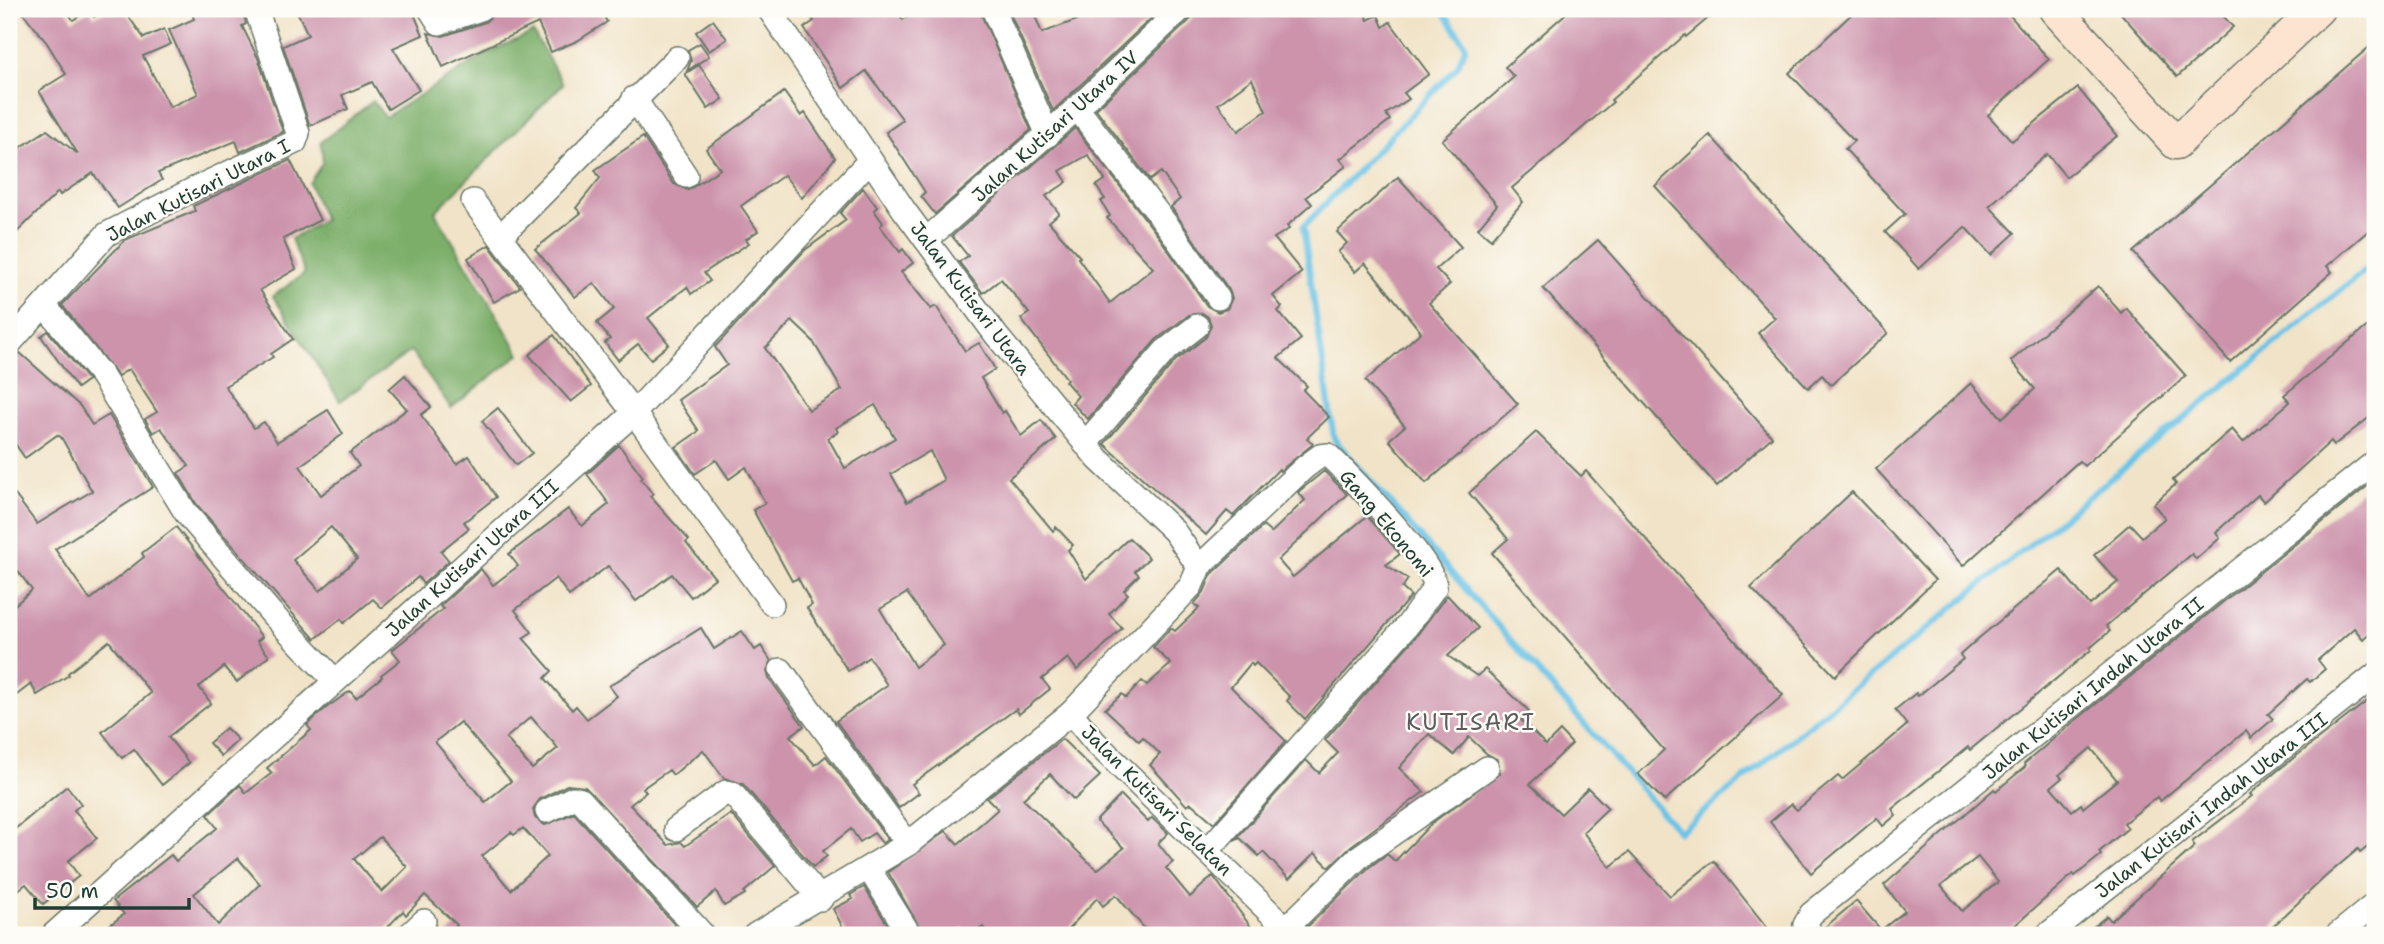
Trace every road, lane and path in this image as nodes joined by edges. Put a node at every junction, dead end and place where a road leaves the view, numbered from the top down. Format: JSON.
{"nodes":[{"id":1,"x":256,"y":9,"type":"edge"},
{"id":2,"x":430,"y":9,"type":"edge"},
{"id":3,"x":480,"y":9,"type":"edge"},
{"id":4,"x":769,"y":9,"type":"edge"},
{"id":5,"x":993,"y":9,"type":"edge"},
{"id":6,"x":2055,"y":9,"type":"edge"},
{"id":7,"x":2318,"y":9,"type":"edge"},
{"id":8,"x":1172,"y":13,"type":"edge"},
{"id":9,"x":677,"y":58,"type":"dead end"},
{"id":10,"x":634,"y":98,"type":"junction"},
{"id":11,"x":1077,"y":108,"type":"junction"},
{"id":12,"x":1048,"y":135,"type":"junction"},
{"id":13,"x":870,"y":160,"type":"junction"},
{"id":14,"x":686,"y":176,"type":"dead end"},
{"id":15,"x":473,"y":201,"type":"dead end"},
{"id":16,"x":500,"y":237,"type":"junction"},
{"id":17,"x":926,"y":240,"type":"junction"},
{"id":18,"x":1218,"y":298,"type":"dead end"},
{"id":19,"x":45,"y":306,"type":"junction"},
{"id":20,"x":1197,"y":326,"type":"dead end"},
{"id":21,"x":9,"y":344,"type":"edge"},
{"id":22,"x":634,"y":413,"type":"junction"},
{"id":23,"x":1085,"y":444,"type":"junction"},
{"id":24,"x":2375,"y":462,"type":"edge"},
{"id":25,"x":1199,"y":567,"type":"junction"},
{"id":26,"x":772,"y":604,"type":"dead end"},
{"id":27,"x":781,"y":670,"type":"dead end"},
{"id":28,"x":2375,"y":675,"type":"edge"},
{"id":29,"x":335,"y":681,"type":"junction"},
{"id":30,"x":1071,"y":713,"type":"junction"},
{"id":31,"x":1487,"y":768,"type":"dead end"},
{"id":32,"x":547,"y":811,"type":"dead end"},
{"id":33,"x":676,"y":829,"type":"dead end"},
{"id":34,"x":908,"y":845,"type":"junction"},
{"id":35,"x":1208,"y":850,"type":"junction"},
{"id":36,"x":869,"y":870,"type":"junction"},
{"id":37,"x":821,"y":898,"type":"junction"},
{"id":38,"x":2375,"y":904,"type":"edge"},
{"id":39,"x":1811,"y":925,"type":"edge"},
{"id":40,"x":1289,"y":932,"type":"edge"},
{"id":41,"x":53,"y":935,"type":"edge"},
{"id":42,"x":702,"y":935,"type":"edge"},
{"id":43,"x":755,"y":935,"type":"edge"},
{"id":44,"x":910,"y":935,"type":"edge"},
{"id":45,"x":2047,"y":935,"type":"edge"},
{"id":46,"x":2337,"y":935,"type":"edge"}],
"edges":[{"from":1,"to":19,"type":"street","name":"Jalan Kutisari Utara I"},
{"from":2,"to":3,"type":"street"},
{"from":4,"to":13,"type":"street","name":"Jalan Kutisari Utara"},
{"from":5,"to":12,"type":"street"},
{"from":6,"to":7,"type":"street"},
{"from":8,"to":11,"type":"street","name":"Jalan Kutisari Utara IV"},
{"from":9,"to":10,"type":"street"},
{"from":10,"to":14,"type":"street"},
{"from":10,"to":16,"type":"street"},
{"from":11,"to":12,"type":"street","name":"Jalan Kutisari Utara IV"},
{"from":11,"to":18,"type":"street"},
{"from":12,"to":17,"type":"street","name":"Jalan Kutisari Utara IV"},
{"from":13,"to":17,"type":"street","name":"Jalan Kutisari Utara"},
{"from":13,"to":22,"type":"street","name":"Jalan Kutisari Utara III"},
{"from":15,"to":16,"type":"street"},
{"from":16,"to":22,"type":"street"},
{"from":17,"to":23,"type":"street","name":"Jalan Kutisari Utara"},
{"from":19,"to":21,"type":"street","name":"Jalan Kutisari Utara I"},
{"from":19,"to":29,"type":"street"},
{"from":20,"to":23,"type":"street"},
{"from":22,"to":26,"type":"street"},
{"from":22,"to":29,"type":"street","name":"Jalan Kutisari Utara III"},
{"from":23,"to":25,"type":"street","name":"Jalan Kutisari Utara"},
{"from":24,"to":39,"type":"street","name":"Jalan Kutisari Indah Utara II"},
{"from":25,"to":30,"type":"street","name":"Jalan Kutisari Selatan"},
{"from":25,"to":35,"type":"street","name":"Gang Ekonomi"},
{"from":27,"to":34,"type":"street"},
{"from":28,"to":45,"type":"street","name":"Jalan Kutisari Indah Utara III"},
{"from":29,"to":41,"type":"street","name":"Jalan Kutisari Utara III"},
{"from":30,"to":34,"type":"street"},
{"from":30,"to":35,"type":"street","name":"Jalan Kutisari Selatan"},
{"from":31,"to":40,"type":"street"},
{"from":32,"to":42,"type":"street"},
{"from":33,"to":37,"type":"street"},
{"from":34,"to":36,"type":"street"},
{"from":35,"to":40,"type":"street","name":"Jalan Kutisari Selatan"},
{"from":36,"to":37,"type":"street"},
{"from":36,"to":44,"type":"street"},
{"from":37,"to":43,"type":"street"},
{"from":38,"to":46,"type":"street"}]}
